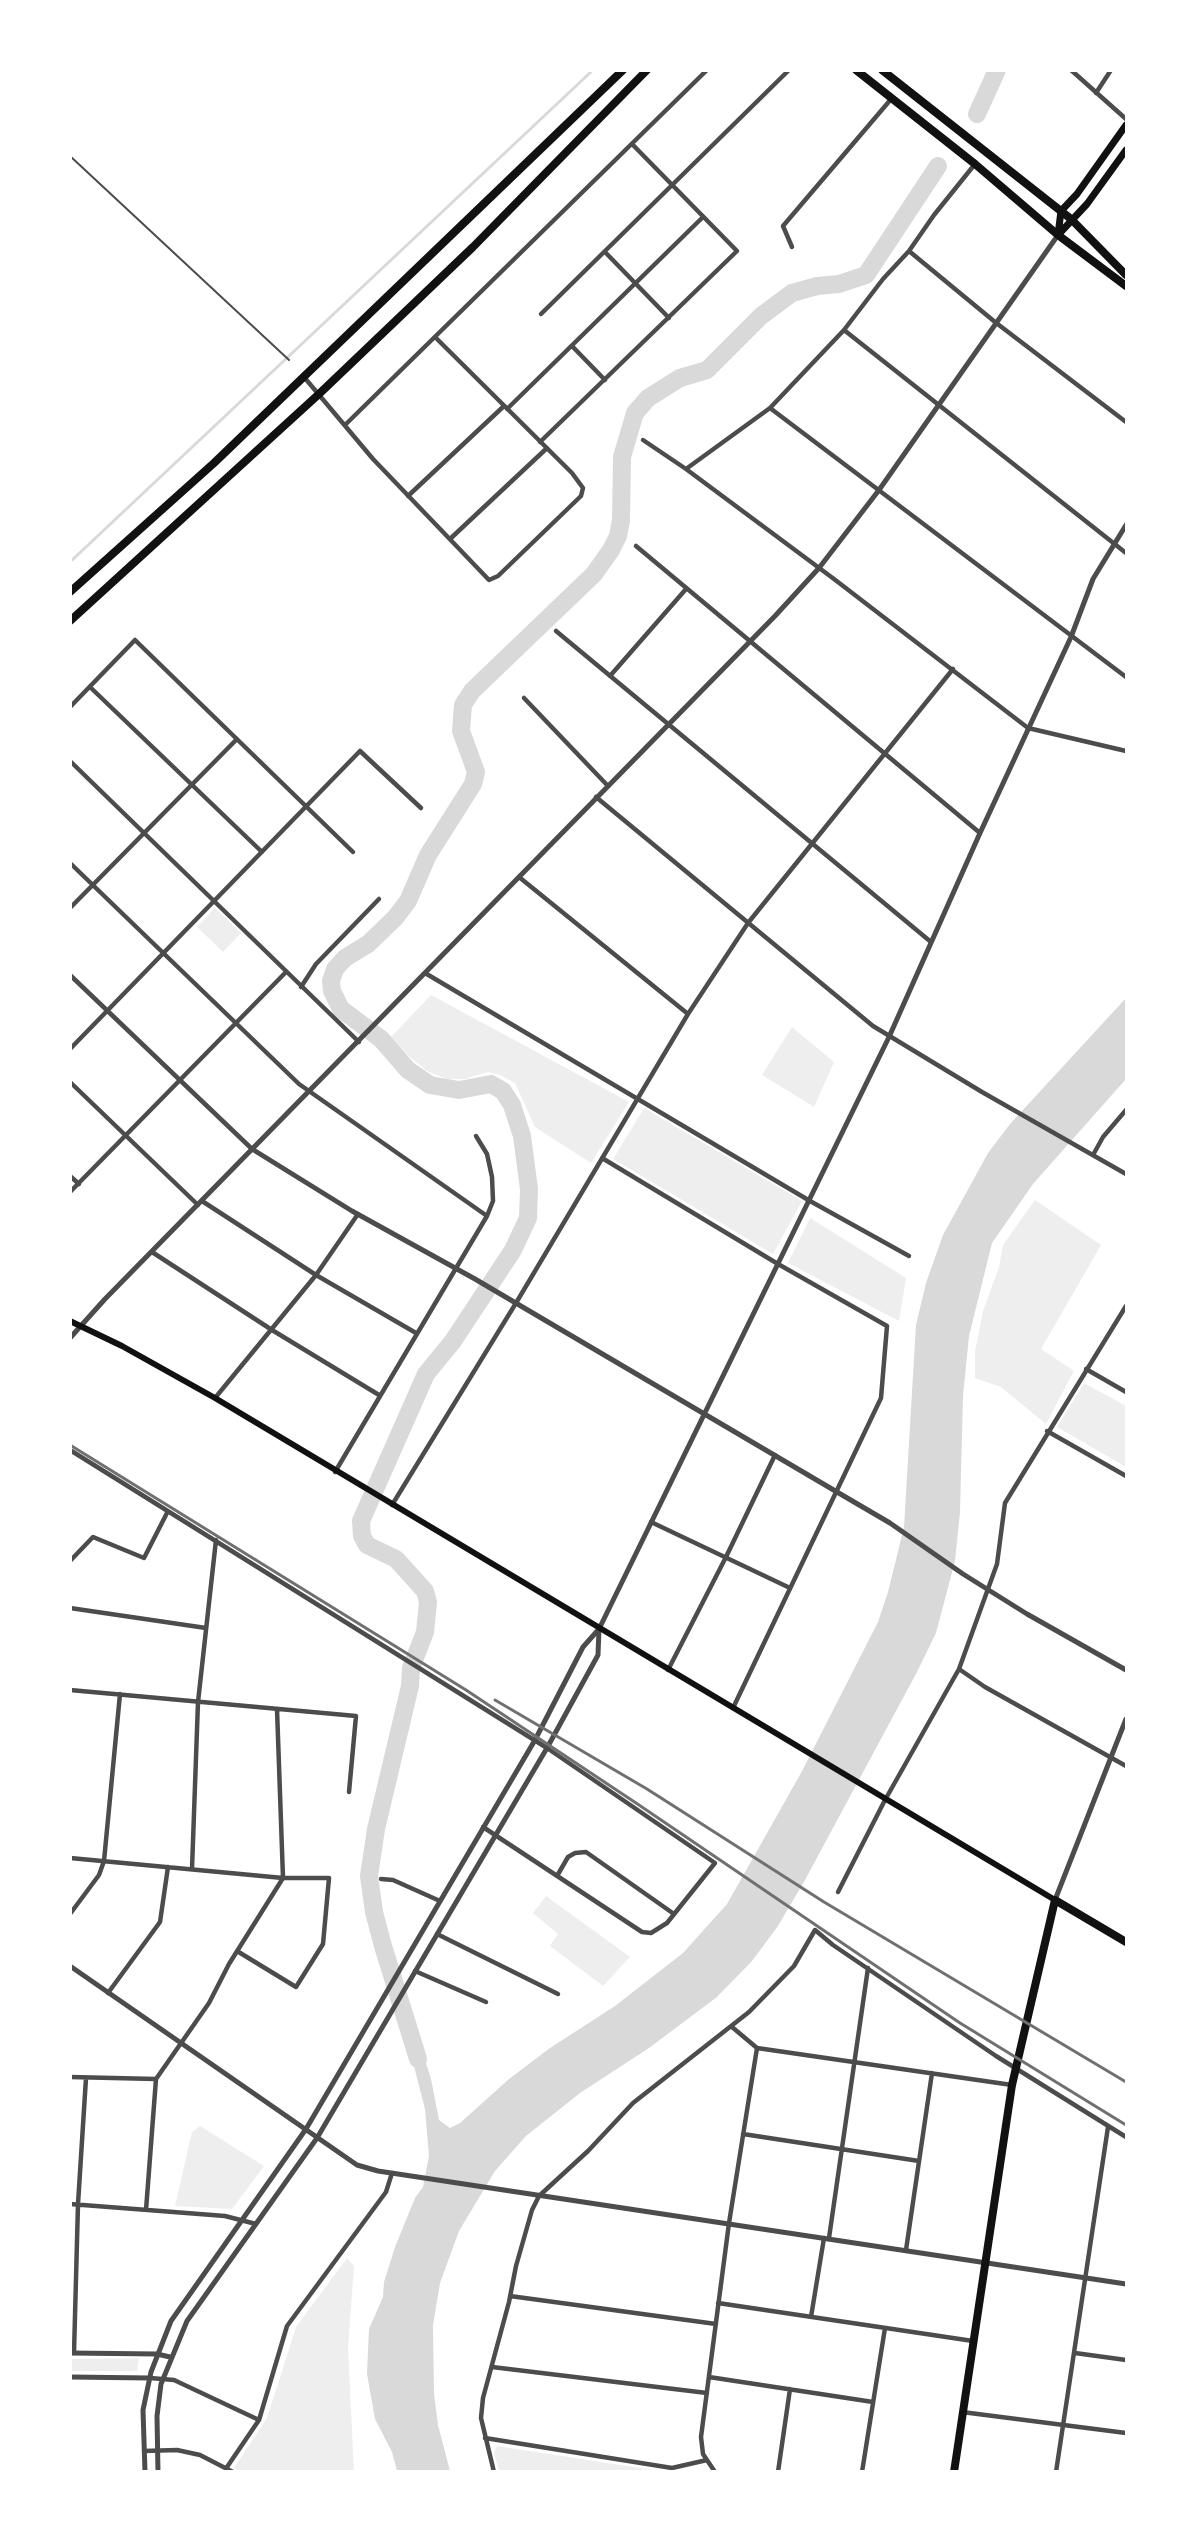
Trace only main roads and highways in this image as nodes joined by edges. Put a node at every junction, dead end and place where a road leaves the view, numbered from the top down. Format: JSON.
{"nodes":[{"id":1,"x":623,"y":70,"type":"edge"},
{"id":2,"x":647,"y":70,"type":"edge"},
{"id":3,"x":856,"y":70,"type":"edge"},
{"id":4,"x":882,"y":70,"type":"edge"},
{"id":5,"x":1126,"y":124,"type":"edge"},
{"id":6,"x":1126,"y":150,"type":"edge"},
{"id":7,"x":1061,"y":211,"type":"junction"},
{"id":8,"x":1071,"y":219,"type":"junction"},
{"id":9,"x":1058,"y":235,"type":"junction"},
{"id":10,"x":1126,"y":275,"type":"edge"},
{"id":11,"x":1126,"y":286,"type":"edge"},
{"id":12,"x":70,"y":592,"type":"edge"},
{"id":13,"x":70,"y":621,"type":"edge"},
{"id":14,"x":70,"y":1321,"type":"edge"},
{"id":15,"x":1055,"y":1900,"type":"junction"},
{"id":16,"x":1126,"y":1942,"type":"edge"},
{"id":17,"x":954,"y":2472,"type":"edge"}],
"edges":[{"from":1,"to":12,"type":"highway"},
{"from":2,"to":13,"type":"highway"},
{"from":3,"to":9,"type":"highway"},
{"from":4,"to":7,"type":"highway"},
{"from":5,"to":7,"type":"main road"},
{"from":6,"to":8,"type":"main road"},
{"from":7,"to":8,"type":"highway"},
{"from":7,"to":9,"type":"main road"},
{"from":8,"to":9,"type":"main road"},
{"from":8,"to":10,"type":"highway"},
{"from":9,"to":11,"type":"highway"},
{"from":14,"to":15,"type":"main road"},
{"from":15,"to":16,"type":"highway"},
{"from":15,"to":17,"type":"highway"}]}
